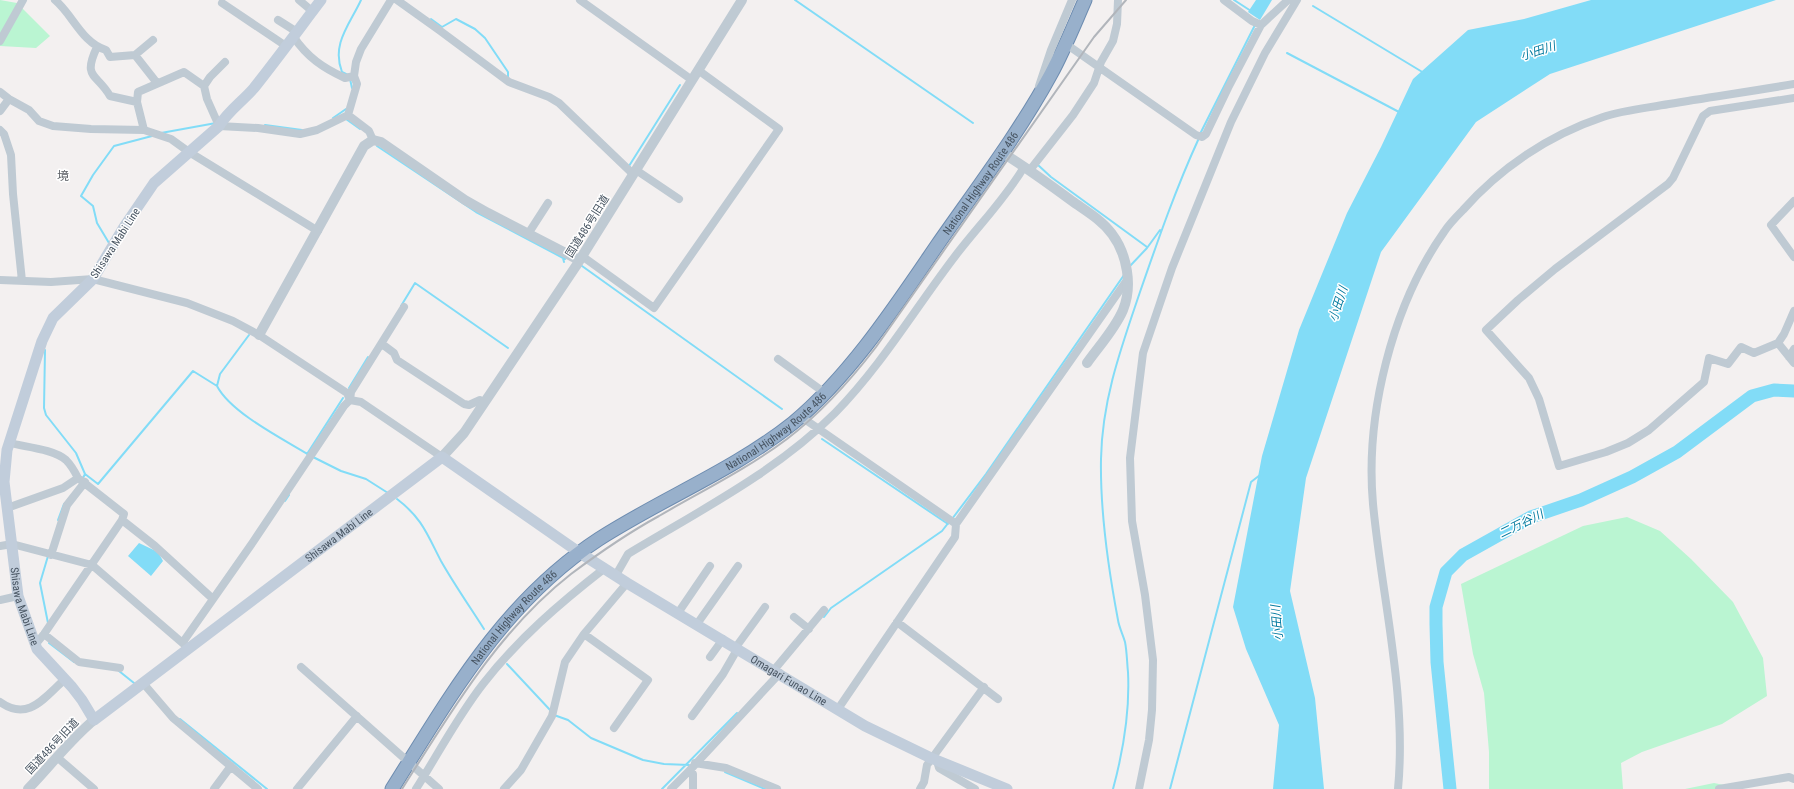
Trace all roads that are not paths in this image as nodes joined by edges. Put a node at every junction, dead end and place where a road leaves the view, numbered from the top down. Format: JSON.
{"nodes":[{"id":1,"x":23,"y":0,"type":"edge"},
{"id":2,"x":55,"y":0,"type":"edge"},
{"id":3,"x":299,"y":0,"type":"edge"},
{"id":4,"x":320,"y":0,"type":"edge"},
{"id":5,"x":390,"y":0,"type":"edge"},
{"id":6,"x":397,"y":0,"type":"edge"},
{"id":7,"x":580,"y":0,"type":"edge"},
{"id":8,"x":742,"y":0,"type":"edge"},
{"id":9,"x":1072,"y":0,"type":"edge"},
{"id":10,"x":1085,"y":0,"type":"edge"},
{"id":11,"x":1118,"y":0,"type":"edge"},
{"id":12,"x":1224,"y":0,"type":"edge"},
{"id":13,"x":1288,"y":0,"type":"edge"},
{"id":14,"x":1297,"y":0,"type":"edge"},
{"id":15,"x":222,"y":3,"type":"dead end"},
{"id":16,"x":312,"y":11,"type":"junction"},
{"id":17,"x":278,"y":20,"type":"dead end"},
{"id":18,"x":1257,"y":23,"type":"junction"},
{"id":19,"x":295,"y":34,"type":"junction"},
{"id":20,"x":154,"y":40,"type":"dead end"},
{"id":21,"x":0,"y":41,"type":"edge"},
{"id":22,"x":1066,"y":44,"type":"junction"},
{"id":23,"x":286,"y":46,"type":"junction"},
{"id":24,"x":97,"y":47,"type":"junction"},
{"id":25,"x":135,"y":55,"type":"junction"},
{"id":26,"x":225,"y":62,"type":"dead end"},
{"id":27,"x":1099,"y":67,"type":"junction"},
{"id":28,"x":698,"y":70,"type":"junction"},
{"id":29,"x":354,"y":76,"type":"junction"},
{"id":30,"x":692,"y":80,"type":"junction"},
{"id":31,"x":157,"y":83,"type":"junction"},
{"id":32,"x":1794,"y":84,"type":"edge"},
{"id":33,"x":204,"y":86,"type":"junction"},
{"id":34,"x":0,"y":92,"type":"edge"},
{"id":35,"x":1794,"y":98,"type":"edge"},
{"id":36,"x":8,"y":99,"type":"junction"},
{"id":37,"x":138,"y":102,"type":"junction"},
{"id":38,"x":1034,"y":104,"type":"junction"},
{"id":39,"x":0,"y":111,"type":"edge"},
{"id":40,"x":348,"y":115,"type":"junction"},
{"id":41,"x":219,"y":126,"type":"junction"},
{"id":42,"x":0,"y":130,"type":"edge"},
{"id":43,"x":144,"y":130,"type":"junction"},
{"id":44,"x":373,"y":140,"type":"junction"},
{"id":45,"x":188,"y":152,"type":"junction"},
{"id":46,"x":1001,"y":152,"type":"junction"},
{"id":47,"x":1027,"y":168,"type":"junction"},
{"id":48,"x":634,"y":172,"type":"junction"},
{"id":49,"x":679,"y":199,"type":"dead end"},
{"id":50,"x":1794,"y":201,"type":"edge"},
{"id":51,"x":548,"y":203,"type":"dead end"},
{"id":52,"x":318,"y":231,"type":"junction"},
{"id":53,"x":528,"y":234,"type":"junction"},
{"id":54,"x":1794,"y":257,"type":"edge"},
{"id":55,"x":581,"y":258,"type":"junction"},
{"id":56,"x":1127,"y":278,"type":"junction"},
{"id":57,"x":93,"y":279,"type":"junction"},
{"id":58,"x":0,"y":280,"type":"edge"},
{"id":59,"x":22,"y":281,"type":"junction"},
{"id":60,"x":404,"y":307,"type":"dead end"},
{"id":61,"x":1794,"y":311,"type":"edge"},
{"id":62,"x":260,"y":335,"type":"junction"},
{"id":63,"x":1778,"y":343,"type":"junction"},
{"id":64,"x":382,"y":344,"type":"junction"},
{"id":65,"x":1792,"y":356,"type":"edge"},
{"id":66,"x":778,"y":359,"type":"dead end"},
{"id":67,"x":1087,"y":363,"type":"dead end"},
{"id":68,"x":825,"y":393,"type":"junction"},
{"id":69,"x":350,"y":400,"type":"junction"},
{"id":70,"x":484,"y":403,"type":"junction"},
{"id":71,"x":800,"y":416,"type":"junction"},
{"id":72,"x":818,"y":428,"type":"junction"},
{"id":73,"x":6,"y":447,"type":"edge"},
{"id":74,"x":442,"y":457,"type":"junction"},
{"id":75,"x":82,"y":480,"type":"junction"},
{"id":76,"x":7,"y":508,"type":"junction"},
{"id":77,"x":122,"y":520,"type":"junction"},
{"id":78,"x":956,"y":524,"type":"junction"},
{"id":79,"x":12,"y":544,"type":"junction"},
{"id":80,"x":0,"y":546,"type":"edge"},
{"id":81,"x":580,"y":553,"type":"junction"},
{"id":82,"x":51,"y":555,"type":"junction"},
{"id":83,"x":92,"y":565,"type":"junction"},
{"id":84,"x":710,"y":566,"type":"dead end"},
{"id":85,"x":738,"y":566,"type":"dead end"},
{"id":86,"x":605,"y":568,"type":"junction"},
{"id":87,"x":616,"y":575,"type":"junction"},
{"id":88,"x":627,"y":583,"type":"junction"},
{"id":89,"x":18,"y":596,"type":"junction"},
{"id":90,"x":213,"y":599,"type":"junction"},
{"id":91,"x":0,"y":600,"type":"edge"},
{"id":92,"x":765,"y":607,"type":"dead end"},
{"id":93,"x":824,"y":610,"type":"dead end"},
{"id":94,"x":678,"y":613,"type":"junction"},
{"id":95,"x":794,"y":617,"type":"dead end"},
{"id":96,"x":897,"y":622,"type":"junction"},
{"id":97,"x":697,"y":624,"type":"junction"},
{"id":98,"x":809,"y":629,"type":"junction"},
{"id":99,"x":44,"y":634,"type":"junction"},
{"id":100,"x":584,"y":634,"type":"junction"},
{"id":101,"x":723,"y":639,"type":"junction"},
{"id":102,"x":35,"y":645,"type":"junction"},
{"id":103,"x":186,"y":645,"type":"junction"},
{"id":104,"x":737,"y":648,"type":"junction"},
{"id":105,"x":710,"y":657,"type":"dead end"},
{"id":106,"x":301,"y":667,"type":"dead end"},
{"id":107,"x":120,"y":668,"type":"dead end"},
{"id":108,"x":777,"y":672,"type":"junction"},
{"id":109,"x":64,"y":680,"type":"junction"},
{"id":110,"x":142,"y":683,"type":"junction"},
{"id":111,"x":984,"y":687,"type":"junction"},
{"id":112,"x":998,"y":699,"type":"dead end"},
{"id":113,"x":0,"y":702,"type":"edge"},
{"id":114,"x":838,"y":709,"type":"junction"},
{"id":115,"x":357,"y":716,"type":"junction"},
{"id":116,"x":692,"y":716,"type":"dead end"},
{"id":117,"x":94,"y":720,"type":"junction"},
{"id":118,"x":614,"y":728,"type":"dead end"},
{"id":119,"x":58,"y":758,"type":"junction"},
{"id":120,"x":934,"y":759,"type":"junction"},
{"id":121,"x":409,"y":762,"type":"junction"},
{"id":122,"x":231,"y":766,"type":"junction"},
{"id":123,"x":693,"y":766,"type":"junction"},
{"id":124,"x":424,"y":776,"type":"junction"},
{"id":125,"x":1794,"y":779,"type":"edge"},
{"id":126,"x":28,"y":789,"type":"edge"},
{"id":127,"x":94,"y":789,"type":"edge"},
{"id":128,"x":214,"y":789,"type":"edge"},
{"id":129,"x":258,"y":789,"type":"edge"},
{"id":130,"x":297,"y":789,"type":"edge"},
{"id":131,"x":392,"y":789,"type":"edge"},
{"id":132,"x":416,"y":789,"type":"edge"},
{"id":133,"x":439,"y":789,"type":"edge"},
{"id":134,"x":504,"y":789,"type":"edge"},
{"id":135,"x":671,"y":789,"type":"edge"},
{"id":136,"x":693,"y":789,"type":"edge"},
{"id":137,"x":776,"y":789,"type":"edge"},
{"id":138,"x":920,"y":789,"type":"edge"},
{"id":139,"x":974,"y":789,"type":"edge"},
{"id":140,"x":1007,"y":789,"type":"edge"},
{"id":141,"x":1139,"y":789,"type":"edge"},
{"id":142,"x":1398,"y":789,"type":"edge"},
{"id":143,"x":1719,"y":789,"type":"edge"}],
"edges":[{"from":1,"to":21,"type":"street"},
{"from":2,"to":24,"type":"street"},
{"from":3,"to":16,"type":"street"},
{"from":4,"to":16,"type":"main road","name":"Shisawa Mabi Line"},
{"from":5,"to":29,"type":"street"},
{"from":6,"to":48,"type":"street"},
{"from":7,"to":30,"type":"street"},
{"from":8,"to":28,"type":"street","name":"国道486号旧道"},
{"from":9,"to":38,"type":"street"},
{"from":10,"to":22,"type":"highway","name":"National Highway Route 486"},
{"from":11,"to":27,"type":"street"},
{"from":12,"to":18,"type":"street"},
{"from":13,"to":18,"type":"street"},
{"from":14,"to":141,"type":"street"},
{"from":15,"to":23,"type":"street"},
{"from":16,"to":19,"type":"main road","name":"Shisawa Mabi Line"},
{"from":17,"to":19,"type":"street"},
{"from":18,"to":27,"type":"street"},
{"from":19,"to":23,"type":"main road","name":"Shisawa Mabi Line"},
{"from":19,"to":29,"type":"street"},
{"from":20,"to":25,"type":"street"},
{"from":22,"to":27,"type":"street"},
{"from":22,"to":38,"type":"highway","name":"National Highway Route 486"},
{"from":23,"to":41,"type":"main road","name":"Shisawa Mabi Line"},
{"from":24,"to":25,"type":"street"},
{"from":24,"to":37,"type":"street"},
{"from":25,"to":31,"type":"street"},
{"from":26,"to":33,"type":"street"},
{"from":27,"to":47,"type":"street"},
{"from":28,"to":30,"type":"street","name":"国道486号旧道"},
{"from":28,"to":55,"type":"street"},
{"from":29,"to":40,"type":"street"},
{"from":30,"to":48,"type":"street","name":"国道486号旧道"},
{"from":31,"to":33,"type":"street"},
{"from":31,"to":37,"type":"street"},
{"from":32,"to":142,"type":"street"},
{"from":33,"to":41,"type":"street"},
{"from":34,"to":36,"type":"street"},
{"from":35,"to":63,"type":"street"},
{"from":36,"to":39,"type":"street"},
{"from":36,"to":43,"type":"street"},
{"from":37,"to":43,"type":"street"},
{"from":38,"to":46,"type":"highway","name":"National Highway Route 486"},
{"from":40,"to":41,"type":"street"},
{"from":40,"to":44,"type":"street"},
{"from":41,"to":45,"type":"main road","name":"Shisawa Mabi Line"},
{"from":42,"to":59,"type":"street"},
{"from":43,"to":45,"type":"street"},
{"from":44,"to":52,"type":"street"},
{"from":44,"to":53,"type":"street"},
{"from":45,"to":52,"type":"street"},
{"from":45,"to":57,"type":"main road","name":"Shisawa Mabi Line"},
{"from":46,"to":47,"type":"street"},
{"from":46,"to":68,"type":"highway","name":"National Highway Route 486"},
{"from":47,"to":56,"type":"street"},
{"from":47,"to":72,"type":"street"},
{"from":48,"to":49,"type":"street"},
{"from":48,"to":55,"type":"street","name":"国道486号旧道"},
{"from":50,"to":54,"type":"street"},
{"from":51,"to":53,"type":"street"},
{"from":52,"to":62,"type":"street"},
{"from":53,"to":55,"type":"street"},
{"from":55,"to":70,"type":"street","name":"国道486号旧道"},
{"from":56,"to":67,"type":"street"},
{"from":56,"to":78,"type":"street"},
{"from":57,"to":59,"type":"street"},
{"from":57,"to":62,"type":"street"},
{"from":57,"to":73,"type":"main road","name":"Shisawa Mabi Line"},
{"from":58,"to":59,"type":"street"},
{"from":60,"to":64,"type":"street"},
{"from":61,"to":63,"type":"street"},
{"from":62,"to":69,"type":"street"},
{"from":63,"to":65,"type":"street"},
{"from":64,"to":69,"type":"street"},
{"from":64,"to":70,"type":"street"},
{"from":66,"to":68,"type":"street"},
{"from":68,"to":71,"type":"highway","name":"National Highway Route 486"},
{"from":69,"to":74,"type":"street"},
{"from":69,"to":90,"type":"street"},
{"from":70,"to":74,"type":"street","name":"国道486号旧道"},
{"from":71,"to":72,"type":"street"},
{"from":71,"to":81,"type":"highway","name":"National Highway Route 486"},
{"from":72,"to":78,"type":"street"},
{"from":72,"to":87,"type":"street"},
{"from":73,"to":75,"type":"street"},
{"from":73,"to":76,"type":"main road","name":"Shisawa Mabi Line"},
{"from":74,"to":81,"type":"main road"},
{"from":74,"to":103,"type":"main road","name":"Shisawa Mabi Line"},
{"from":75,"to":76,"type":"street"},
{"from":75,"to":77,"type":"street"},
{"from":75,"to":82,"type":"street"},
{"from":76,"to":79,"type":"main road","name":"Shisawa Mabi Line"},
{"from":77,"to":83,"type":"street"},
{"from":77,"to":90,"type":"street"},
{"from":78,"to":96,"type":"street"},
{"from":79,"to":80,"type":"street"},
{"from":79,"to":82,"type":"street"},
{"from":79,"to":89,"type":"main road","name":"Shisawa Mabi Line"},
{"from":81,"to":86,"type":"main road","name":"Omagari Funao Line"},
{"from":81,"to":121,"type":"highway","name":"National Highway Route 486"},
{"from":82,"to":83,"type":"street"},
{"from":83,"to":99,"type":"street"},
{"from":83,"to":103,"type":"street"},
{"from":84,"to":94,"type":"street"},
{"from":85,"to":97,"type":"street"},
{"from":86,"to":87,"type":"main road","name":"Omagari Funao Line"},
{"from":86,"to":124,"type":"street"},
{"from":87,"to":88,"type":"main road","name":"Omagari Funao Line"},
{"from":88,"to":94,"type":"main road","name":"Omagari Funao Line"},
{"from":88,"to":100,"type":"street"},
{"from":89,"to":91,"type":"street"},
{"from":89,"to":102,"type":"main road","name":"Shisawa Mabi Line"},
{"from":90,"to":103,"type":"street"},
{"from":92,"to":104,"type":"street"},
{"from":93,"to":98,"type":"street"},
{"from":94,"to":97,"type":"main road","name":"Omagari Funao Line"},
{"from":95,"to":98,"type":"street"},
{"from":96,"to":111,"type":"street"},
{"from":96,"to":114,"type":"street"},
{"from":97,"to":101,"type":"main road","name":"Omagari Funao Line"},
{"from":98,"to":108,"type":"street"},
{"from":99,"to":102,"type":"street"},
{"from":99,"to":107,"type":"street"},
{"from":100,"to":118,"type":"street"},
{"from":100,"to":134,"type":"street"},
{"from":101,"to":104,"type":"main road","name":"Omagari Funao Line"},
{"from":101,"to":105,"type":"street"},
{"from":102,"to":109,"type":"main road","name":"Shisawa Mabi Line"},
{"from":103,"to":110,"type":"main road","name":"Shisawa Mabi Line"},
{"from":104,"to":108,"type":"main road","name":"Omagari Funao Line"},
{"from":104,"to":116,"type":"street"},
{"from":106,"to":115,"type":"street"},
{"from":108,"to":114,"type":"main road","name":"Omagari Funao Line"},
{"from":108,"to":123,"type":"street"},
{"from":109,"to":113,"type":"street"},
{"from":109,"to":117,"type":"main road","name":"Shisawa Mabi Line"},
{"from":110,"to":117,"type":"main road","name":"Shisawa Mabi Line"},
{"from":110,"to":122,"type":"street"},
{"from":111,"to":112,"type":"street"},
{"from":111,"to":120,"type":"street"},
{"from":114,"to":120,"type":"main road","name":"Omagari Funao Line"},
{"from":115,"to":121,"type":"street"},
{"from":115,"to":130,"type":"street"},
{"from":117,"to":119,"type":"street","name":"国道486号旧道"},
{"from":119,"to":126,"type":"street","name":"国道486号旧道"},
{"from":119,"to":127,"type":"street"},
{"from":120,"to":138,"type":"street"},
{"from":120,"to":139,"type":"street"},
{"from":120,"to":140,"type":"main road","name":"Omagari Funao Line"},
{"from":121,"to":124,"type":"street"},
{"from":121,"to":131,"type":"highway","name":"National Highway Route 486"},
{"from":122,"to":128,"type":"street"},
{"from":122,"to":129,"type":"street"},
{"from":123,"to":135,"type":"street"},
{"from":123,"to":136,"type":"street"},
{"from":123,"to":137,"type":"street"},
{"from":124,"to":132,"type":"street"},
{"from":124,"to":133,"type":"street"},
{"from":125,"to":143,"type":"street"}]}
